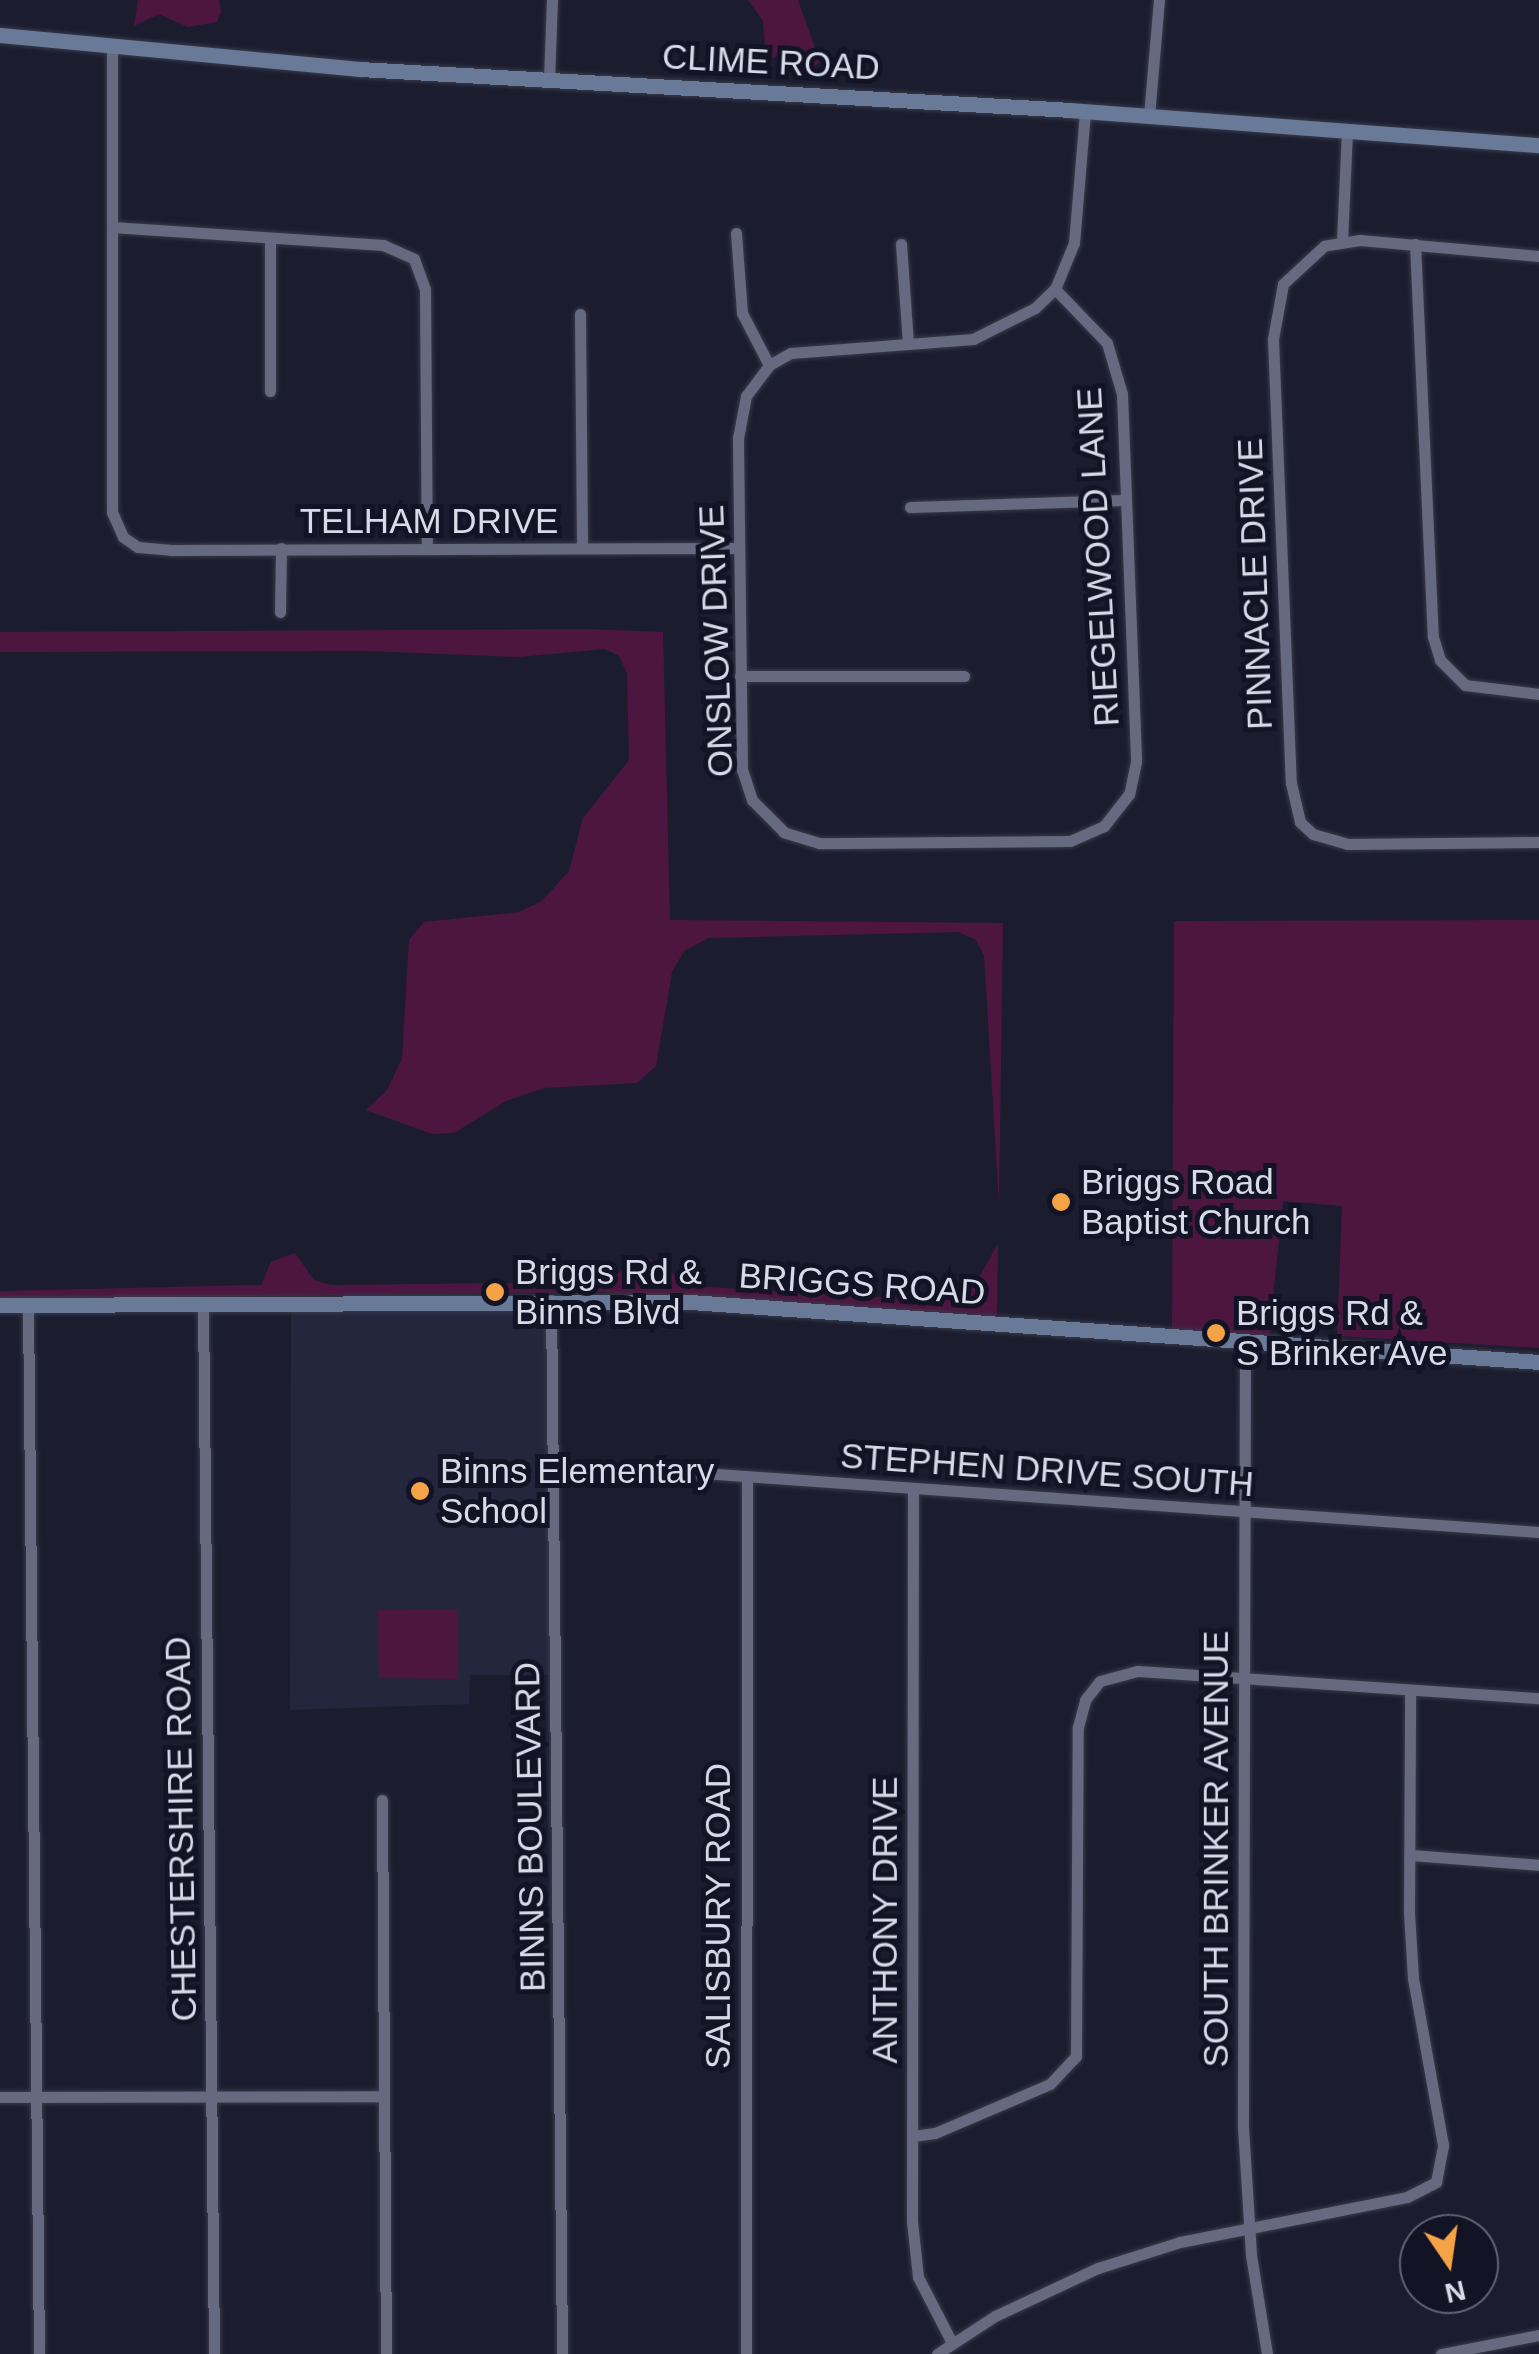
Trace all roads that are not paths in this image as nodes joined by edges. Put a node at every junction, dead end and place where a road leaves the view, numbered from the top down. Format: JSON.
{"nodes":[{"id":1,"x":552,"y":0,"type":"edge"},
{"id":2,"x":1159,"y":0,"type":"edge"},
{"id":3,"x":0,"y":34,"type":"edge"},
{"id":4,"x":112,"y":46,"type":"junction"},
{"id":5,"x":550,"y":80,"type":"junction"},
{"id":6,"x":1085,"y":111,"type":"junction"},
{"id":7,"x":1150,"y":116,"type":"junction"},
{"id":8,"x":1347,"y":131,"type":"junction"},
{"id":9,"x":1539,"y":145,"type":"edge"},
{"id":10,"x":112,"y":227,"type":"junction"},
{"id":11,"x":736,"y":234,"type":"dead end"},
{"id":12,"x":270,"y":238,"type":"junction"},
{"id":13,"x":1342,"y":241,"type":"junction"},
{"id":14,"x":901,"y":244,"type":"dead end"},
{"id":15,"x":1415,"y":244,"type":"junction"},
{"id":16,"x":1539,"y":256,"type":"edge"},
{"id":17,"x":1056,"y":289,"type":"junction"},
{"id":18,"x":580,"y":314,"type":"dead end"},
{"id":19,"x":908,"y":343,"type":"junction"},
{"id":20,"x":769,"y":365,"type":"junction"},
{"id":21,"x":270,"y":391,"type":"dead end"},
{"id":22,"x":1124,"y":500,"type":"junction"},
{"id":23,"x":910,"y":507,"type":"dead end"},
{"id":24,"x":428,"y":547,"type":"junction"},
{"id":25,"x":281,"y":548,"type":"junction"},
{"id":26,"x":582,"y":548,"type":"junction"},
{"id":27,"x":740,"y":548,"type":"junction"},
{"id":28,"x":280,"y":612,"type":"dead end"},
{"id":29,"x":740,"y":676,"type":"junction"},
{"id":30,"x":964,"y":676,"type":"dead end"},
{"id":31,"x":1539,"y":694,"type":"edge"},
{"id":32,"x":1097,"y":830,"type":"joint"},
{"id":33,"x":1539,"y":842,"type":"edge"},
{"id":34,"x":551,"y":1300,"type":"junction"},
{"id":35,"x":203,"y":1303,"type":"junction"},
{"id":36,"x":0,"y":1305,"type":"edge"},
{"id":37,"x":28,"y":1305,"type":"junction"},
{"id":38,"x":1245,"y":1342,"type":"junction"},
{"id":39,"x":1539,"y":1362,"type":"edge"},
{"id":40,"x":552,"y":1469,"type":"junction"},
{"id":41,"x":747,"y":1478,"type":"junction"},
{"id":42,"x":913,"y":1488,"type":"junction"},
{"id":43,"x":1244,"y":1512,"type":"junction"},
{"id":44,"x":1539,"y":1532,"type":"edge"},
{"id":45,"x":1244,"y":1678,"type":"junction"},
{"id":46,"x":1410,"y":1690,"type":"junction"},
{"id":47,"x":1539,"y":1698,"type":"edge"},
{"id":48,"x":382,"y":1800,"type":"dead end"},
{"id":49,"x":1410,"y":1856,"type":"junction"},
{"id":50,"x":1539,"y":1865,"type":"edge"},
{"id":51,"x":210,"y":2096,"type":"junction"},
{"id":52,"x":384,"y":2096,"type":"junction"},
{"id":53,"x":0,"y":2097,"type":"edge"},
{"id":54,"x":37,"y":2097,"type":"junction"},
{"id":55,"x":912,"y":2136,"type":"junction"},
{"id":56,"x":1249,"y":2228,"type":"junction"},
{"id":57,"x":1539,"y":2335,"type":"edge"},
{"id":58,"x":952,"y":2343,"type":"junction"},
{"id":59,"x":39,"y":2354,"type":"edge"},
{"id":60,"x":214,"y":2354,"type":"edge"},
{"id":61,"x":386,"y":2354,"type":"edge"},
{"id":62,"x":562,"y":2354,"type":"edge"},
{"id":63,"x":746,"y":2354,"type":"edge"},
{"id":64,"x":937,"y":2354,"type":"edge"},
{"id":65,"x":1267,"y":2354,"type":"edge"},
{"id":66,"x":1441,"y":2354,"type":"edge"}],
"edges":[{"from":1,"to":5,"type":"street"},
{"from":2,"to":7,"type":"street"},
{"from":3,"to":4,"type":"main road","name":"CLIME ROAD"},
{"from":4,"to":5,"type":"main road","name":"CLIME ROAD"},
{"from":4,"to":10,"type":"street"},
{"from":5,"to":6,"type":"main road","name":"CLIME ROAD"},
{"from":6,"to":7,"type":"main road","name":"CLIME ROAD"},
{"from":6,"to":17,"type":"street"},
{"from":7,"to":8,"type":"main road","name":"CLIME ROAD"},
{"from":8,"to":9,"type":"main road","name":"CLIME ROAD"},
{"from":8,"to":13,"type":"street"},
{"from":10,"to":12,"type":"street"},
{"from":10,"to":25,"type":"street","name":"TELHAM DRIVE"},
{"from":11,"to":20,"type":"street"},
{"from":12,"to":21,"type":"street"},
{"from":12,"to":24,"type":"street"},
{"from":13,"to":15,"type":"street"},
{"from":13,"to":33,"type":"street","name":"PINNACLE DRIVE"},
{"from":14,"to":19,"type":"street"},
{"from":15,"to":16,"type":"street"},
{"from":15,"to":31,"type":"street"},
{"from":17,"to":19,"type":"street"},
{"from":17,"to":22,"type":"street","name":"RIEGELWOOD LANE"},
{"from":18,"to":26,"type":"street"},
{"from":19,"to":20,"type":"street"},
{"from":20,"to":27,"type":"street","name":"ONSLOW DRIVE"},
{"from":22,"to":23,"type":"street"},
{"from":22,"to":32,"type":"street","name":"RIEGELWOOD LANE"},
{"from":24,"to":25,"type":"street","name":"TELHAM DRIVE"},
{"from":24,"to":26,"type":"street","name":"TELHAM DRIVE"},
{"from":25,"to":28,"type":"street"},
{"from":26,"to":27,"type":"street","name":"TELHAM DRIVE"},
{"from":27,"to":29,"type":"street","name":"ONSLOW DRIVE"},
{"from":29,"to":30,"type":"street"},
{"from":29,"to":32,"type":"street","name":"ONSLOW DRIVE"},
{"from":34,"to":35,"type":"main road","name":"BRIGGS ROAD"},
{"from":34,"to":38,"type":"main road","name":"BRIGGS ROAD"},
{"from":34,"to":40,"type":"street","name":"BINNS BOULEVARD"},
{"from":35,"to":37,"type":"main road","name":"BRIGGS ROAD"},
{"from":35,"to":51,"type":"street","name":"CHESTERSHIRE ROAD"},
{"from":36,"to":37,"type":"main road","name":"BRIGGS ROAD"},
{"from":37,"to":54,"type":"street"},
{"from":38,"to":39,"type":"main road","name":"BRIGGS ROAD"},
{"from":38,"to":43,"type":"street","name":"SOUTH BRINKER AVENUE"},
{"from":40,"to":41,"type":"street","name":"STEPHEN DRIVE SOUTH"},
{"from":40,"to":62,"type":"street","name":"BINNS BOULEVARD"},
{"from":41,"to":42,"type":"street","name":"STEPHEN DRIVE SOUTH"},
{"from":41,"to":63,"type":"street","name":"SALISBURY ROAD"},
{"from":42,"to":43,"type":"street","name":"STEPHEN DRIVE SOUTH"},
{"from":42,"to":55,"type":"street","name":"ANTHONY DRIVE"},
{"from":43,"to":44,"type":"street","name":"STEPHEN DRIVE SOUTH"},
{"from":43,"to":45,"type":"street","name":"SOUTH BRINKER AVENUE"},
{"from":45,"to":46,"type":"street"},
{"from":45,"to":55,"type":"street"},
{"from":45,"to":56,"type":"street","name":"SOUTH BRINKER AVENUE"},
{"from":46,"to":47,"type":"street"},
{"from":46,"to":49,"type":"street"},
{"from":48,"to":52,"type":"street"},
{"from":49,"to":50,"type":"street"},
{"from":49,"to":56,"type":"street"},
{"from":51,"to":52,"type":"street"},
{"from":51,"to":54,"type":"street"},
{"from":51,"to":60,"type":"street","name":"CHESTERSHIRE ROAD"},
{"from":52,"to":61,"type":"street"},
{"from":53,"to":54,"type":"street"},
{"from":54,"to":59,"type":"street"},
{"from":55,"to":58,"type":"street","name":"ANTHONY DRIVE"},
{"from":56,"to":58,"type":"street"},
{"from":56,"to":65,"type":"street","name":"SOUTH BRINKER AVENUE"},
{"from":57,"to":66,"type":"street"},
{"from":58,"to":64,"type":"street"}]}
